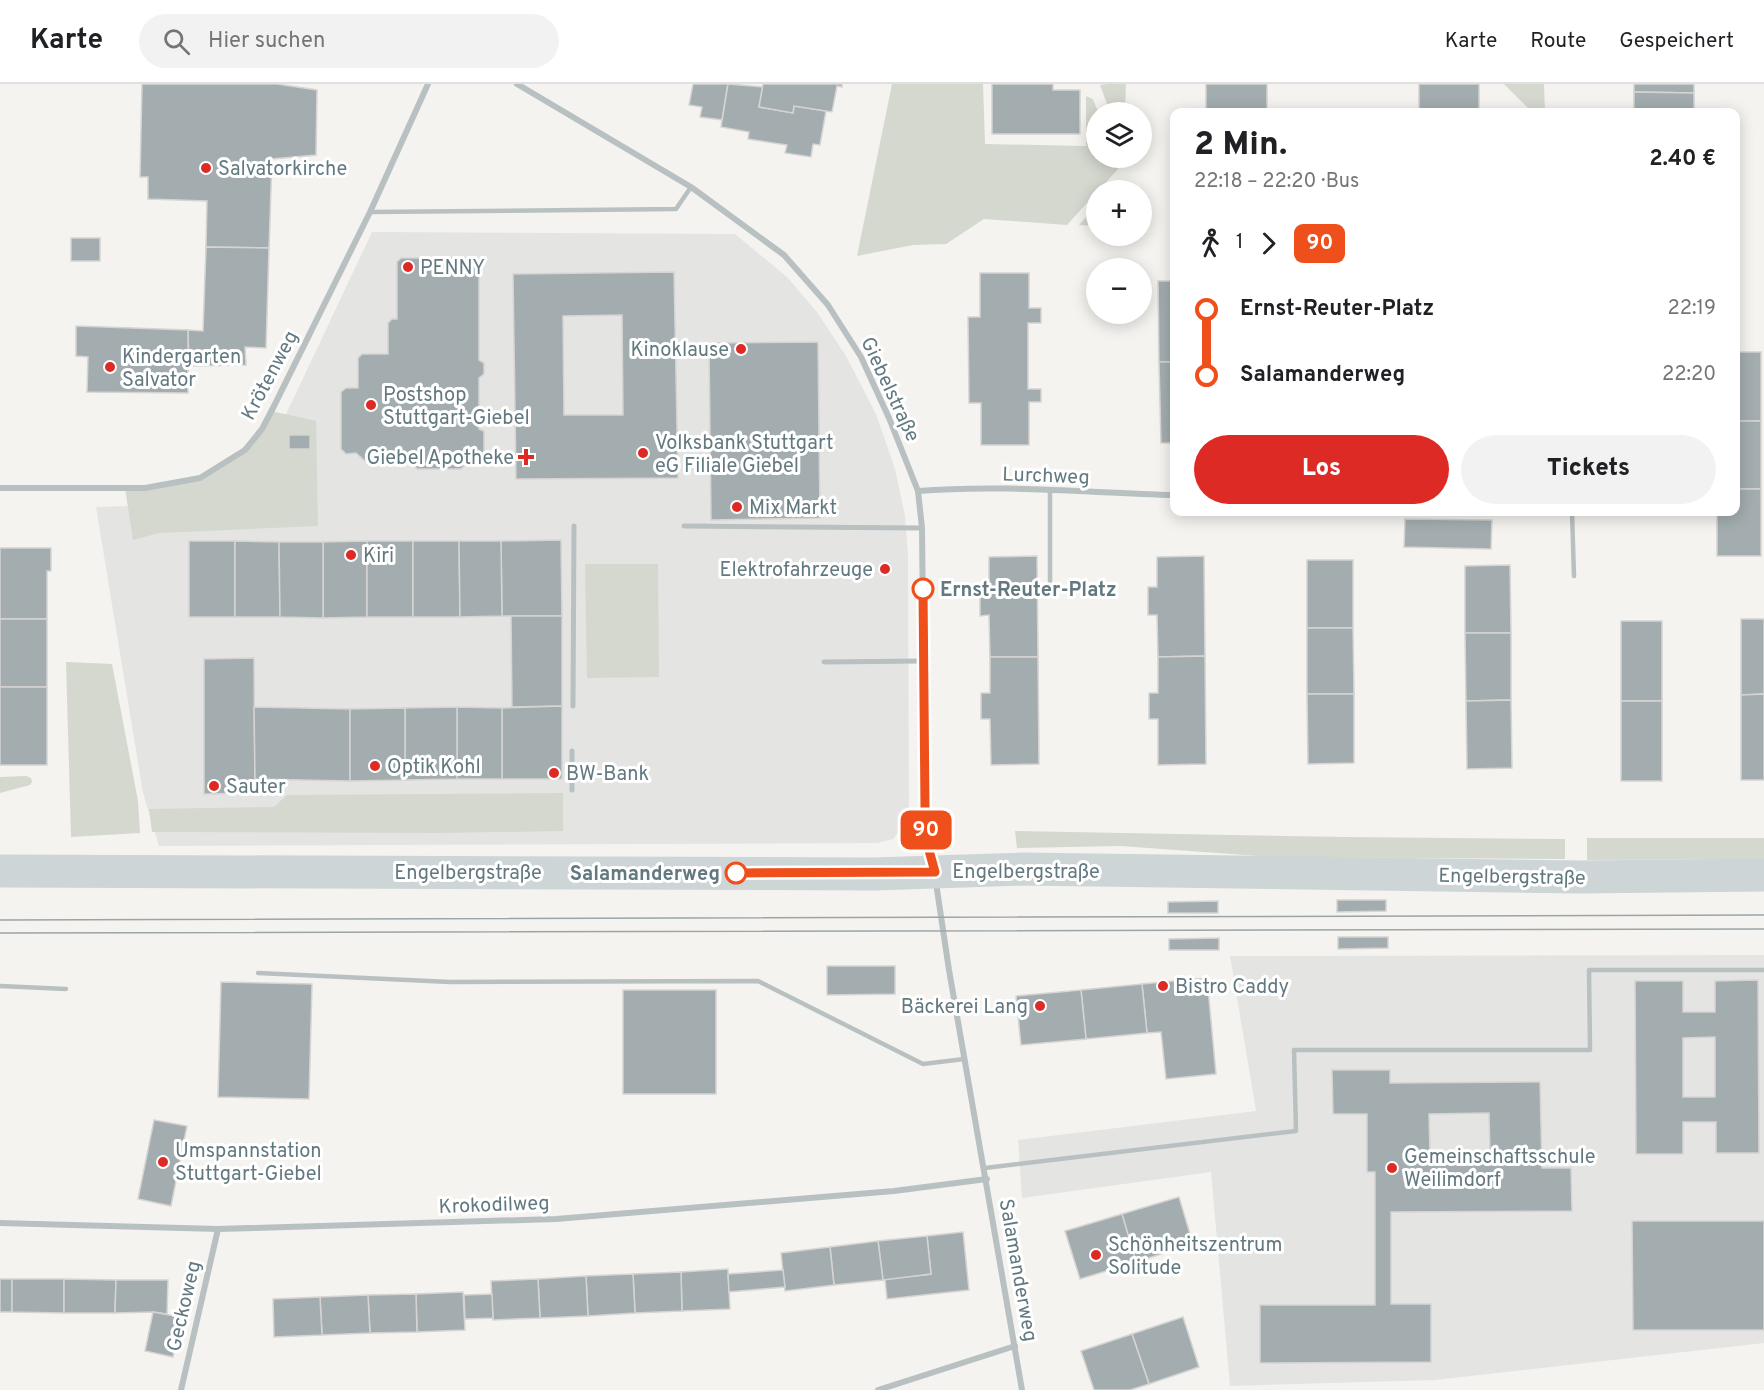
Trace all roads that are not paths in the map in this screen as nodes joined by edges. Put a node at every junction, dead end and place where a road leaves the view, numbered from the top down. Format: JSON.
{"nodes":[{"id":1,"x":428,"y":84,"type":"edge"},
{"id":2,"x":517,"y":84,"type":"edge"},
{"id":3,"x":691,"y":187,"type":"junction"},
{"id":4,"x":370,"y":212,"type":"junction"},
{"id":5,"x":0,"y":488,"type":"edge"},
{"id":6,"x":1050,"y":490,"type":"junction"},
{"id":7,"x":918,"y":491,"type":"junction"},
{"id":8,"x":1170,"y":495,"type":"edge"},
{"id":9,"x":1572,"y":516,"type":"edge"},
{"id":10,"x":574,"y":526,"type":"dead end"},
{"id":11,"x":684,"y":526,"type":"dead end"},
{"id":12,"x":922,"y":528,"type":"junction"},
{"id":13,"x":1574,"y":576,"type":"dead end"},
{"id":14,"x":1050,"y":582,"type":"dead end"},
{"id":15,"x":923,"y":661,"type":"junction"},
{"id":16,"x":824,"y":662,"type":"dead end"},
{"id":17,"x":573,"y":706,"type":"dead end"},
{"id":18,"x":572,"y":751,"type":"dead end"},
{"id":19,"x":572,"y":790,"type":"dead end"},
{"id":20,"x":0,"y":871,"type":"edge"},
{"id":21,"x":935,"y":872,"type":"junction"},
{"id":22,"x":1764,"y":875,"type":"edge"},
{"id":23,"x":1764,"y":970,"type":"edge"},
{"id":24,"x":258,"y":973,"type":"dead end"},
{"id":25,"x":0,"y":986,"type":"edge"},
{"id":26,"x":66,"y":989,"type":"dead end"},
{"id":27,"x":964,"y":1059,"type":"junction"},
{"id":28,"x":985,"y":1168,"type":"junction"},
{"id":29,"x":987,"y":1179,"type":"junction"},
{"id":30,"x":0,"y":1223,"type":"edge"},
{"id":31,"x":218,"y":1229,"type":"junction"},
{"id":32,"x":1015,"y":1346,"type":"junction"},
{"id":33,"x":181,"y":1390,"type":"edge"},
{"id":34,"x":878,"y":1390,"type":"edge"},
{"id":35,"x":1022,"y":1390,"type":"edge"}],
"edges":[{"from":1,"to":4,"type":"street","name":"Krötenweg"},
{"from":2,"to":3,"type":"street","name":"Giebelstraße"},
{"from":3,"to":4,"type":"lane"},
{"from":3,"to":7,"type":"street","name":"Giebelstraße"},
{"from":4,"to":5,"type":"street","name":"Krötenweg"},
{"from":6,"to":7,"type":"street","name":"Lurchweg"},
{"from":6,"to":8,"type":"street","name":"Lurchweg"},
{"from":6,"to":14,"type":"lane"},
{"from":7,"to":12,"type":"street","name":"Giebelstraße"},
{"from":9,"to":13,"type":"lane"},
{"from":10,"to":17,"type":"street"},
{"from":11,"to":12,"type":"street"},
{"from":12,"to":15,"type":"street","name":"Giebelstraße"},
{"from":15,"to":16,"type":"street"},
{"from":15,"to":21,"type":"street","name":"Giebelstraße"},
{"from":18,"to":19,"type":"street"},
{"from":20,"to":21,"type":"main road","name":"Engelbergstraße"},
{"from":21,"to":22,"type":"main road","name":"Engelbergstraße"},
{"from":21,"to":27,"type":"street","name":"Salamanderweg"},
{"from":23,"to":28,"type":"lane"},
{"from":24,"to":27,"type":"lane"},
{"from":25,"to":26,"type":"lane"},
{"from":27,"to":28,"type":"street","name":"Salamanderweg"},
{"from":28,"to":29,"type":"street","name":"Salamanderweg"},
{"from":29,"to":31,"type":"street","name":"Krokodilweg"},
{"from":29,"to":32,"type":"street","name":"Salamanderweg"},
{"from":30,"to":31,"type":"street","name":"Krokodilweg"},
{"from":31,"to":33,"type":"street","name":"Geckoweg"},
{"from":32,"to":34,"type":"street"},
{"from":32,"to":35,"type":"street","name":"Salamanderweg"}]}
